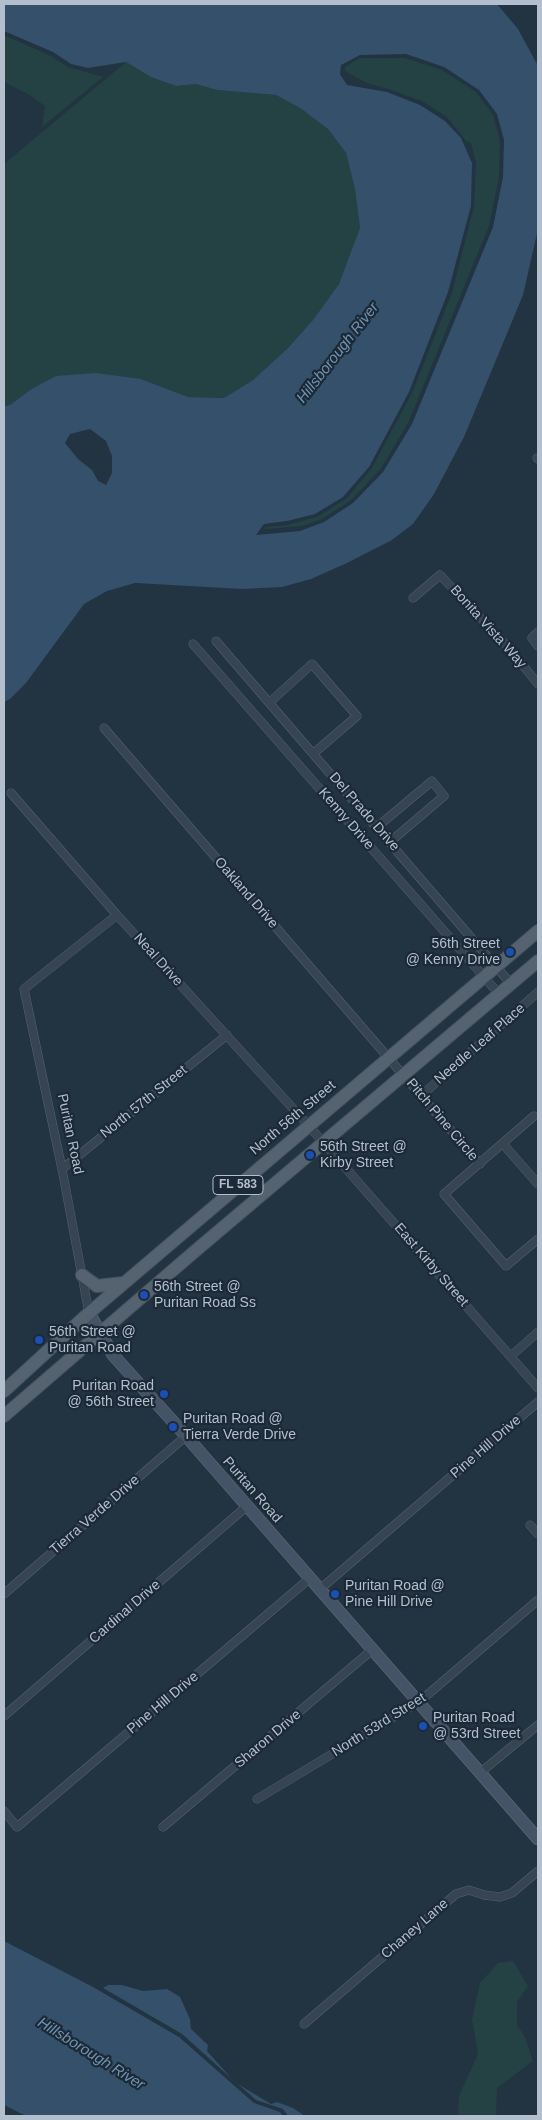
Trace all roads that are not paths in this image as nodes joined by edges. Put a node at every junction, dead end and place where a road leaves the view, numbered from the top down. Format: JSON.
{"nodes":[{"id":1,"x":413,"y":598,"type":"dead end"},
{"id":2,"x":538,"y":632,"type":"edge"},
{"id":3,"x":216,"y":641,"type":"dead end"},
{"id":4,"x":193,"y":644,"type":"dead end"},
{"id":5,"x":538,"y":646,"type":"edge"},
{"id":6,"x":538,"y":684,"type":"edge"},
{"id":7,"x":270,"y":702,"type":"junction"},
{"id":8,"x":104,"y":728,"type":"dead end"},
{"id":9,"x":314,"y":753,"type":"junction"},
{"id":10,"x":10,"y":793,"type":"dead end"},
{"id":11,"x":377,"y":827,"type":"junction"},
{"id":12,"x":390,"y":842,"type":"junction"},
{"id":13,"x":117,"y":914,"type":"junction"},
{"id":14,"x":538,"y":931,"type":"edge"},
{"id":15,"x":538,"y":961,"type":"edge"},
{"id":16,"x":497,"y":967,"type":"junction"},
{"id":17,"x":485,"y":977,"type":"junction"},
{"id":18,"x":511,"y":984,"type":"junction"},
{"id":19,"x":538,"y":992,"type":"edge"},
{"id":20,"x":499,"y":994,"type":"junction"},
{"id":21,"x":226,"y":1035,"type":"junction"},
{"id":22,"x":388,"y":1058,"type":"junction"},
{"id":23,"x":403,"y":1074,"type":"junction"},
{"id":24,"x":422,"y":1095,"type":"junction"},
{"id":25,"x":534,"y":1116,"type":"dead end"},
{"id":26,"x":308,"y":1125,"type":"junction"},
{"id":27,"x":324,"y":1142,"type":"junction"},
{"id":28,"x":503,"y":1144,"type":"junction"},
{"id":29,"x":480,"y":1164,"type":"junction"},
{"id":30,"x":62,"y":1169,"type":"junction"},
{"id":31,"x":538,"y":1184,"type":"edge"},
{"id":32,"x":212,"y":1207,"type":"junction"},
{"id":33,"x":228,"y":1225,"type":"junction"},
{"id":34,"x":538,"y":1239,"type":"edge"},
{"id":35,"x":82,"y":1275,"type":"junction"},
{"id":36,"x":123,"y":1283,"type":"junction"},
{"id":37,"x":89,"y":1312,"type":"junction"},
{"id":38,"x":538,"y":1332,"type":"edge"},
{"id":39,"x":99,"y":1333,"type":"junction"},
{"id":40,"x":511,"y":1356,"type":"junction"},
{"id":41,"x":538,"y":1388,"type":"edge"},
{"id":42,"x":4,"y":1391,"type":"edge"},
{"id":43,"x":538,"y":1402,"type":"edge"},
{"id":44,"x":4,"y":1416,"type":"edge"},
{"id":45,"x":186,"y":1436,"type":"junction"},
{"id":46,"x":246,"y":1507,"type":"junction"},
{"id":47,"x":530,"y":1525,"type":"dead end"},
{"id":48,"x":538,"y":1534,"type":"edge"},
{"id":49,"x":309,"y":1578,"type":"junction"},
{"id":50,"x":319,"y":1590,"type":"junction"},
{"id":51,"x":4,"y":1594,"type":"edge"},
{"id":52,"x":538,"y":1600,"type":"edge"},
{"id":53,"x":372,"y":1650,"type":"junction"},
{"id":54,"x":418,"y":1702,"type":"junction"},
{"id":55,"x":4,"y":1716,"type":"edge"},
{"id":56,"x":538,"y":1725,"type":"edge"},
{"id":57,"x":481,"y":1772,"type":"junction"},
{"id":58,"x":257,"y":1799,"type":"dead end"},
{"id":59,"x":4,"y":1811,"type":"edge"},
{"id":60,"x":163,"y":1827,"type":"dead end"},
{"id":61,"x":538,"y":1839,"type":"edge"},
{"id":62,"x":538,"y":1871,"type":"edge"},
{"id":63,"x":304,"y":2024,"type":"dead end"}],
"edges":[{"from":1,"to":6,"type":"street","name":"Bonita Vista Way"},
{"from":2,"to":5,"type":"street"},
{"from":3,"to":7,"type":"street","name":"Del Prado Drive"},
{"from":4,"to":17,"type":"street","name":"Kenny Drive"},
{"from":7,"to":9,"type":"street","name":"Del Prado Drive"},
{"from":7,"to":9,"type":"street"},
{"from":8,"to":22,"type":"street","name":"Oakland Drive"},
{"from":9,"to":11,"type":"street","name":"Del Prado Drive"},
{"from":10,"to":13,"type":"street","name":"Neal Drive"},
{"from":11,"to":12,"type":"street","name":"Del Prado Drive"},
{"from":11,"to":12,"type":"street"},
{"from":12,"to":16,"type":"street","name":"Del Prado Drive"},
{"from":13,"to":21,"type":"street","name":"Neal Drive"},
{"from":13,"to":30,"type":"street","name":"Puritan Road"},
{"from":14,"to":16,"type":"main road","name":"North 56th Street","number":"FL 583"},
{"from":15,"to":18,"type":"main road","number":"FL 583"},
{"from":16,"to":17,"type":"main road","name":"North 56th Street","number":"FL 583"},
{"from":16,"to":18,"type":"street","name":"Del Prado Drive"},
{"from":17,"to":20,"type":"street","name":"Kenny Drive"},
{"from":17,"to":22,"type":"main road","name":"North 56th Street","number":"FL 583"},
{"from":18,"to":20,"type":"main road","number":"FL 583"},
{"from":19,"to":24,"type":"street","name":"Needle Leaf Place"},
{"from":20,"to":23,"type":"main road","number":"FL 583"},
{"from":21,"to":26,"type":"street","name":"Neal Drive"},
{"from":21,"to":30,"type":"street","name":"North 57th Street"},
{"from":22,"to":23,"type":"street","name":"Oakland Drive"},
{"from":22,"to":26,"type":"main road","name":"North 56th Street","number":"FL 583"},
{"from":23,"to":24,"type":"street","name":"Pitch Pine Circle"},
{"from":23,"to":27,"type":"main road","number":"FL 583"},
{"from":24,"to":29,"type":"street","name":"Pitch Pine Circle"},
{"from":25,"to":28,"type":"street"},
{"from":26,"to":27,"type":"street","name":"East Kirby Street"},
{"from":26,"to":32,"type":"main road","name":"North 56th Street","number":"FL 583"},
{"from":27,"to":33,"type":"main road","number":"FL 583"},
{"from":27,"to":40,"type":"street","name":"East Kirby Street"},
{"from":28,"to":29,"type":"street"},
{"from":28,"to":31,"type":"street"},
{"from":29,"to":34,"type":"street","name":"Pitch Pine Circle"},
{"from":30,"to":35,"type":"street","name":"Puritan Road"},
{"from":32,"to":33,"type":"main road"},
{"from":32,"to":36,"type":"main road","name":"North 56th Street","number":"FL 583"},
{"from":33,"to":39,"type":"main road","number":"FL 583"},
{"from":35,"to":36,"type":"main road"},
{"from":35,"to":37,"type":"street","name":"Puritan Road"},
{"from":36,"to":37,"type":"main road","name":"North 56th Street","number":"FL 583"},
{"from":37,"to":39,"type":"street","name":"Puritan Road"},
{"from":37,"to":42,"type":"main road","name":"North 56th Street","number":"FL 583"},
{"from":38,"to":40,"type":"street"},
{"from":39,"to":44,"type":"main road","number":"FL 583"},
{"from":39,"to":45,"type":"street","name":"Puritan Road"},
{"from":40,"to":41,"type":"street","name":"East Kirby Street"},
{"from":43,"to":50,"type":"street","name":"Pine Hill Drive"},
{"from":45,"to":46,"type":"street","name":"Puritan Road"},
{"from":45,"to":51,"type":"street","name":"Tierra Verde Drive"},
{"from":46,"to":49,"type":"street","name":"Puritan Road"},
{"from":46,"to":55,"type":"street","name":"Cardinal Drive"},
{"from":47,"to":48,"type":"street"},
{"from":49,"to":50,"type":"street","name":"Puritan Road"},
{"from":49,"to":59,"type":"street","name":"Pine Hill Drive"},
{"from":50,"to":53,"type":"street","name":"Puritan Road"},
{"from":52,"to":54,"type":"street","name":"North 53rd Street"},
{"from":53,"to":54,"type":"street","name":"Puritan Road"},
{"from":53,"to":60,"type":"street","name":"Sharon Drive"},
{"from":54,"to":57,"type":"street","name":"Puritan Road"},
{"from":54,"to":58,"type":"street","name":"North 53rd Street"},
{"from":56,"to":57,"type":"street"},
{"from":57,"to":61,"type":"street","name":"Puritan Road"},
{"from":62,"to":63,"type":"street","name":"Chaney Lane"}]}
